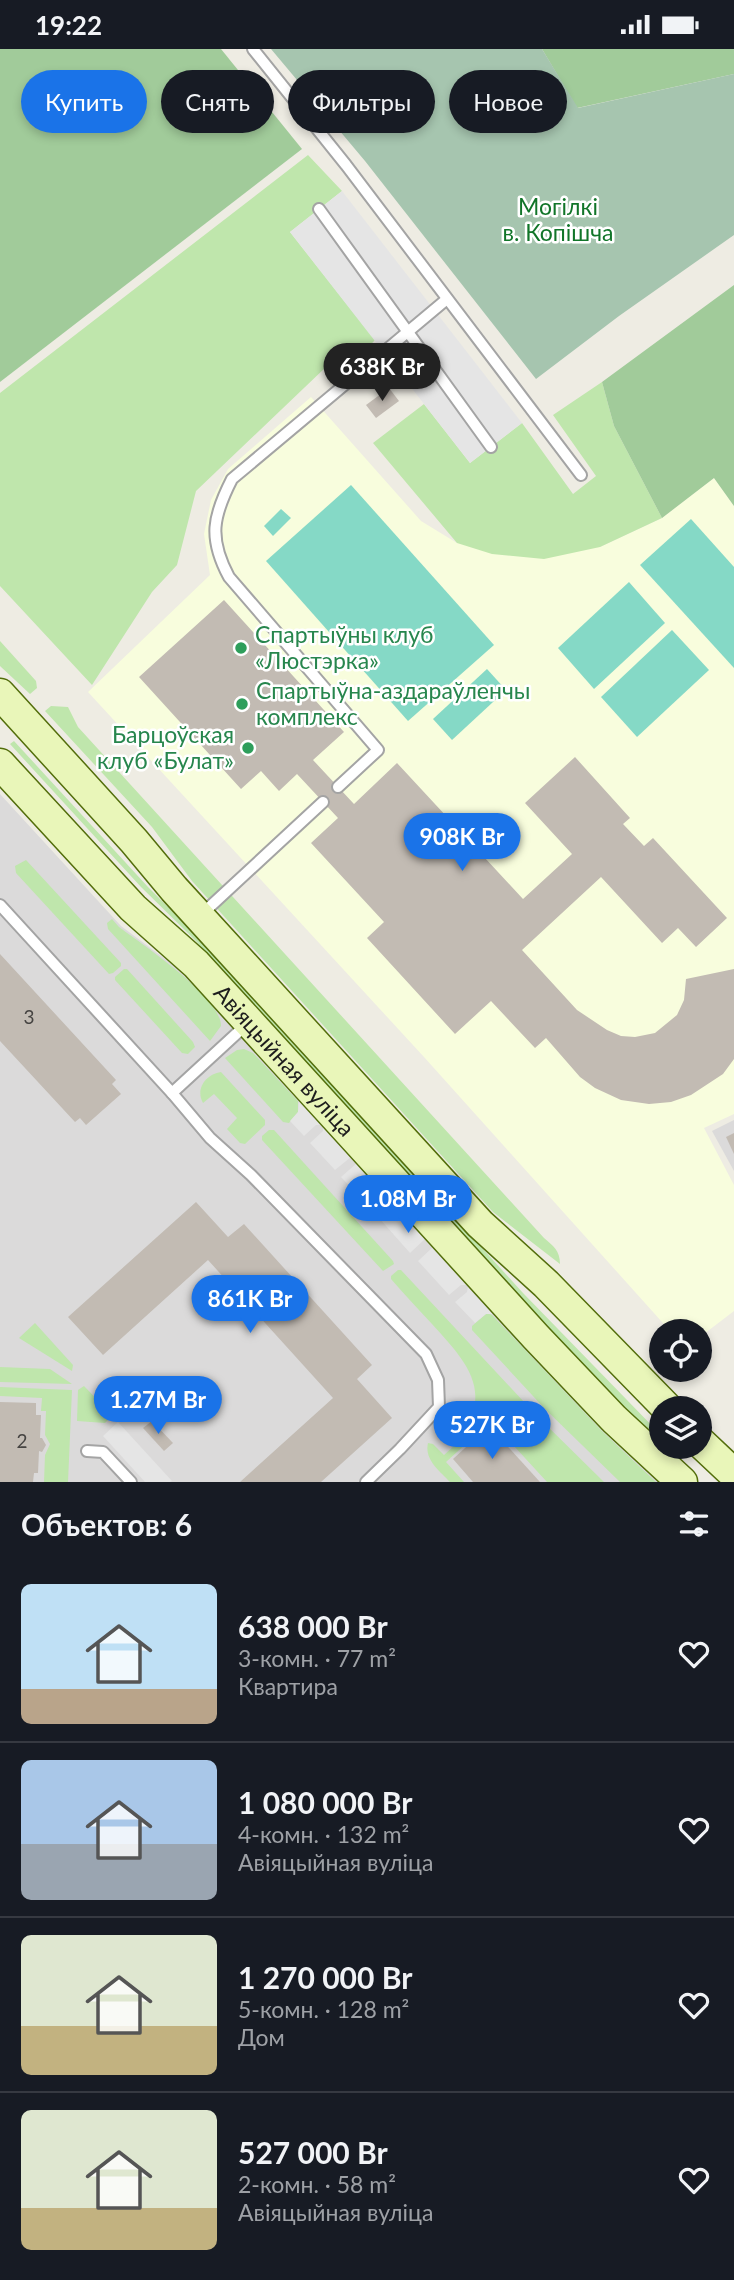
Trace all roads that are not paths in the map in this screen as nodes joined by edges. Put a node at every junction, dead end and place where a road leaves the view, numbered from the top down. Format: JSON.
{"nodes":[{"id":1,"x":253,"y":49,"type":"edge"},
{"id":2,"x":319,"y":209,"type":"dead end"},
{"id":3,"x":447,"y":299,"type":"junction"},
{"id":4,"x":408,"y":332,"type":"junction"},
{"id":5,"x":491,"y":446,"type":"dead end"},
{"id":6,"x":581,"y":475,"type":"dead end"},
{"id":7,"x":0,"y":695,"type":"edge"},
{"id":8,"x":0,"y":764,"type":"edge"},
{"id":9,"x":338,"y":787,"type":"dead end"},
{"id":10,"x":323,"y":802,"type":"dead end"},
{"id":11,"x":0,"y":905,"type":"edge"},
{"id":12,"x":200,"y":916,"type":"junction"},
{"id":13,"x":249,"y":1023,"type":"junction"},
{"id":14,"x":172,"y":1093,"type":"junction"},
{"id":15,"x":655,"y":1396,"type":"edge"},
{"id":16,"x":87,"y":1451,"type":"dead end"},
{"id":17,"x":712,"y":1453,"type":"edge"},
{"id":18,"x":734,"y":1474,"type":"edge"},
{"id":19,"x":131,"y":1482,"type":"edge"},
{"id":20,"x":366,"y":1482,"type":"edge"},
{"id":21,"x":682,"y":1482,"type":"edge"}],
"edges":[{"from":1,"to":3,"type":"lane"},
{"from":2,"to":4,"type":"lane"},
{"from":3,"to":4,"type":"lane"},
{"from":3,"to":6,"type":"lane"},
{"from":4,"to":5,"type":"lane"},
{"from":4,"to":9,"type":"lane"},
{"from":7,"to":12,"type":"main road","name":"Авіяцыйная вуліца"},
{"from":8,"to":13,"type":"main road","name":"Авіяцыйная вуліца"},
{"from":10,"to":12,"type":"lane"},
{"from":11,"to":14,"type":"lane"},
{"from":12,"to":15,"type":"main road","name":"Авіяцыйная вуліца"},
{"from":13,"to":14,"type":"lane"},
{"from":13,"to":21,"type":"main road","name":"Авіяцыйная вуліца"},
{"from":14,"to":20,"type":"lane"},
{"from":16,"to":19,"type":"lane"},
{"from":17,"to":18,"type":"main road"}]}
